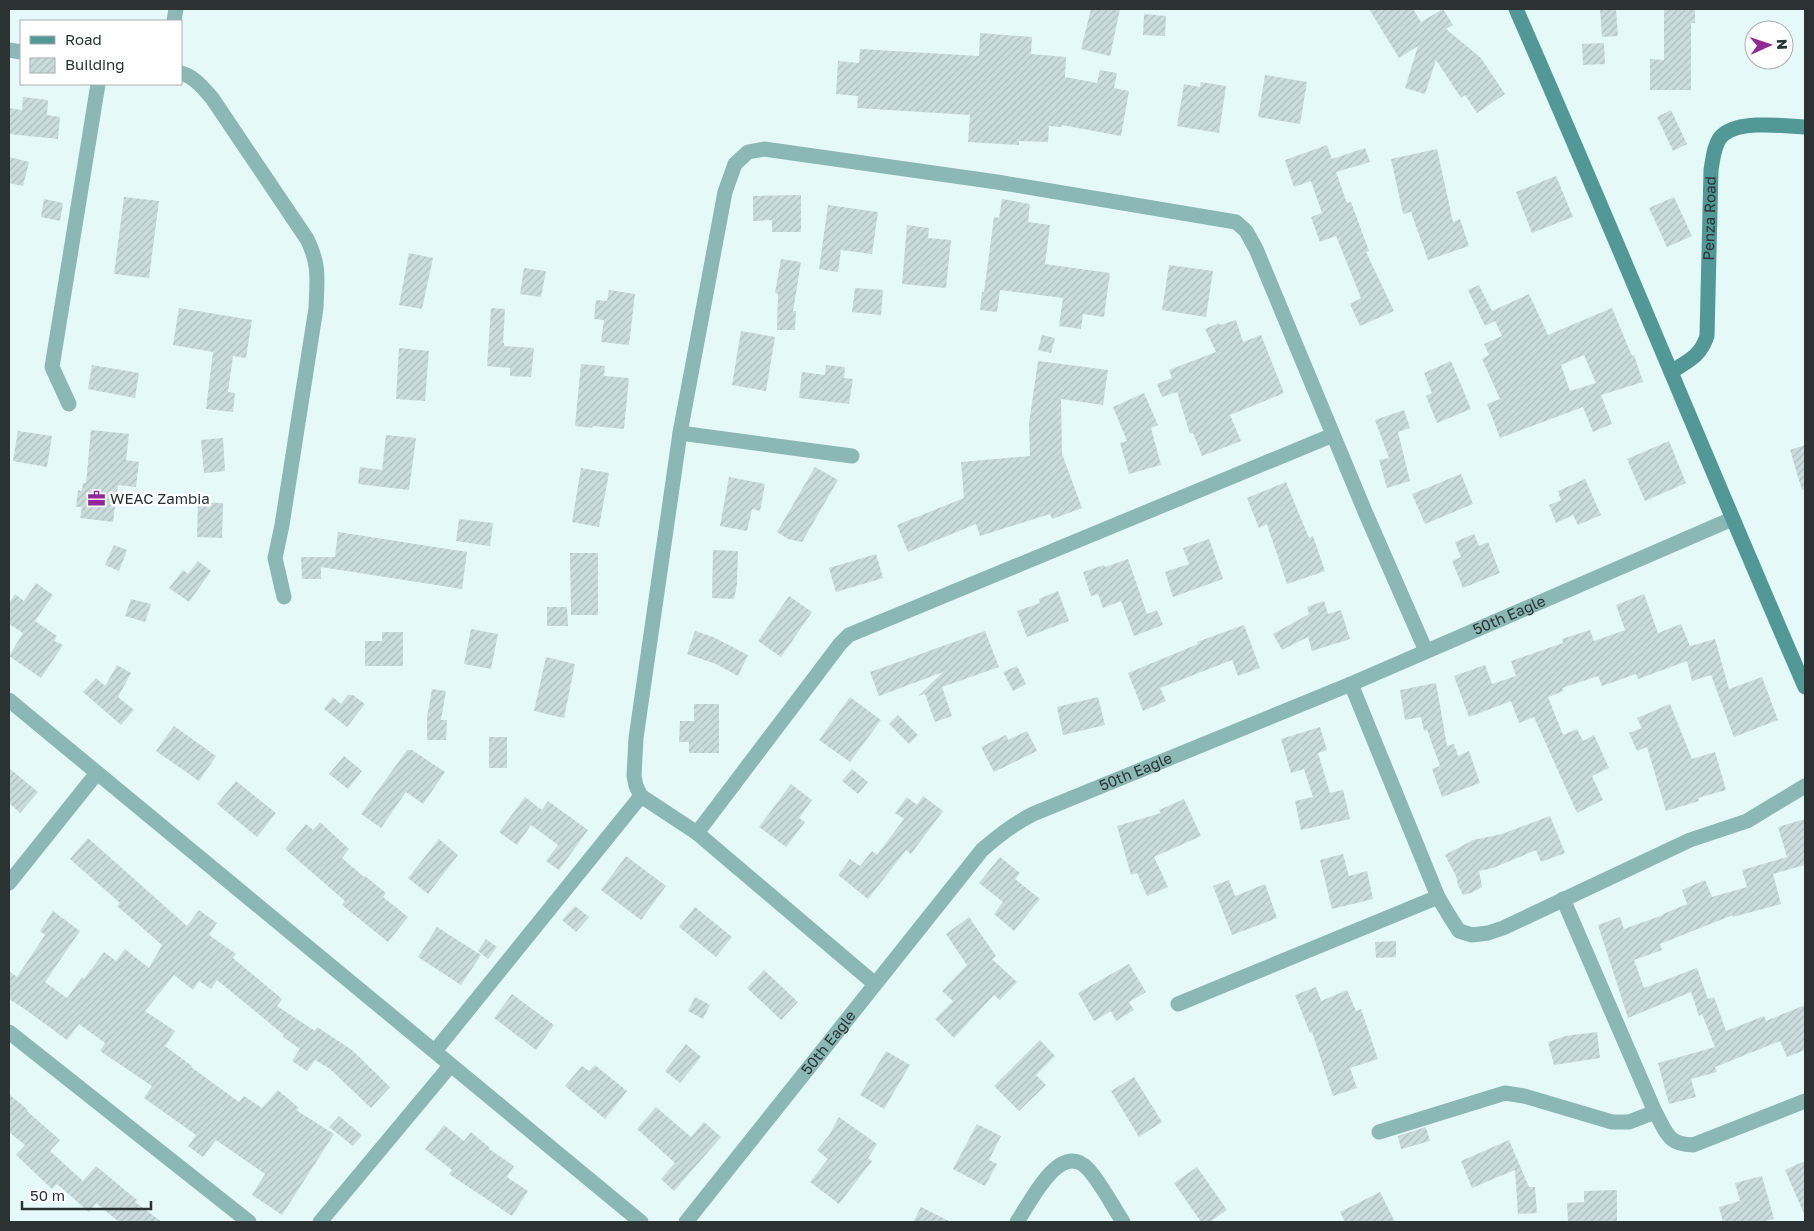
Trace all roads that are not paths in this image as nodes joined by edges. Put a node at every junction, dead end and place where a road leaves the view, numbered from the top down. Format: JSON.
{"nodes":[{"id":1,"x":1516,"y":9,"type":"edge"},
{"id":2,"x":182,"y":72,"type":"edge"},
{"id":3,"x":98,"y":85,"type":"edge"},
{"id":4,"x":1805,"y":127,"type":"edge"},
{"id":5,"x":1671,"y":372,"type":"junction"},
{"id":6,"x":69,"y":404,"type":"dead end"},
{"id":7,"x":680,"y":433,"type":"junction"},
{"id":8,"x":1333,"y":435,"type":"junction"},
{"id":9,"x":852,"y":456,"type":"dead end"},
{"id":10,"x":1732,"y":519,"type":"junction"},
{"id":11,"x":284,"y":597,"type":"dead end"},
{"id":12,"x":1426,"y":651,"type":"junction"},
{"id":13,"x":1351,"y":684,"type":"junction"},
{"id":14,"x":1805,"y":687,"type":"edge"},
{"id":15,"x":9,"y":700,"type":"edge"},
{"id":16,"x":97,"y":773,"type":"junction"},
{"id":17,"x":1805,"y":786,"type":"edge"},
{"id":18,"x":641,"y":796,"type":"junction"},
{"id":19,"x":698,"y":833,"type":"junction"},
{"id":20,"x":9,"y":883,"type":"edge"},
{"id":21,"x":1438,"y":897,"type":"junction"},
{"id":22,"x":1563,"y":900,"type":"junction"},
{"id":23,"x":875,"y":984,"type":"junction"},
{"id":24,"x":1178,"y":1004,"type":"dead end"},
{"id":25,"x":9,"y":1032,"type":"edge"},
{"id":26,"x":435,"y":1051,"type":"junction"},
{"id":27,"x":450,"y":1066,"type":"junction"},
{"id":28,"x":1805,"y":1101,"type":"edge"},
{"id":29,"x":1655,"y":1112,"type":"junction"},
{"id":30,"x":1379,"y":1132,"type":"dead end"},
{"id":31,"x":249,"y":1222,"type":"edge"},
{"id":32,"x":320,"y":1222,"type":"edge"},
{"id":33,"x":641,"y":1222,"type":"edge"},
{"id":34,"x":686,"y":1222,"type":"edge"},
{"id":35,"x":1017,"y":1222,"type":"edge"},
{"id":36,"x":1123,"y":1222,"type":"edge"}],
"edges":[{"from":1,"to":5,"type":"main road"},
{"from":2,"to":11,"type":"street"},
{"from":3,"to":6,"type":"street"},
{"from":4,"to":5,"type":"main road","name":"Penza Road"},
{"from":5,"to":10,"type":"main road"},
{"from":7,"to":8,"type":"street"},
{"from":7,"to":9,"type":"street"},
{"from":7,"to":18,"type":"street"},
{"from":8,"to":12,"type":"street"},
{"from":8,"to":19,"type":"street"},
{"from":10,"to":12,"type":"street","name":"50th Eagle"},
{"from":10,"to":14,"type":"main road"},
{"from":12,"to":13,"type":"street","name":"50th Eagle"},
{"from":13,"to":21,"type":"street"},
{"from":13,"to":23,"type":"street","name":"50th Eagle"},
{"from":15,"to":16,"type":"street"},
{"from":16,"to":20,"type":"street"},
{"from":16,"to":26,"type":"street"},
{"from":17,"to":22,"type":"street"},
{"from":18,"to":19,"type":"street"},
{"from":18,"to":26,"type":"street"},
{"from":19,"to":23,"type":"street"},
{"from":21,"to":22,"type":"street"},
{"from":21,"to":24,"type":"street"},
{"from":22,"to":29,"type":"street"},
{"from":23,"to":34,"type":"street","name":"50th Eagle"},
{"from":25,"to":31,"type":"street"},
{"from":26,"to":27,"type":"street"},
{"from":27,"to":32,"type":"street"},
{"from":27,"to":33,"type":"street"},
{"from":28,"to":29,"type":"street"},
{"from":29,"to":30,"type":"street"},
{"from":35,"to":36,"type":"street"}]}
